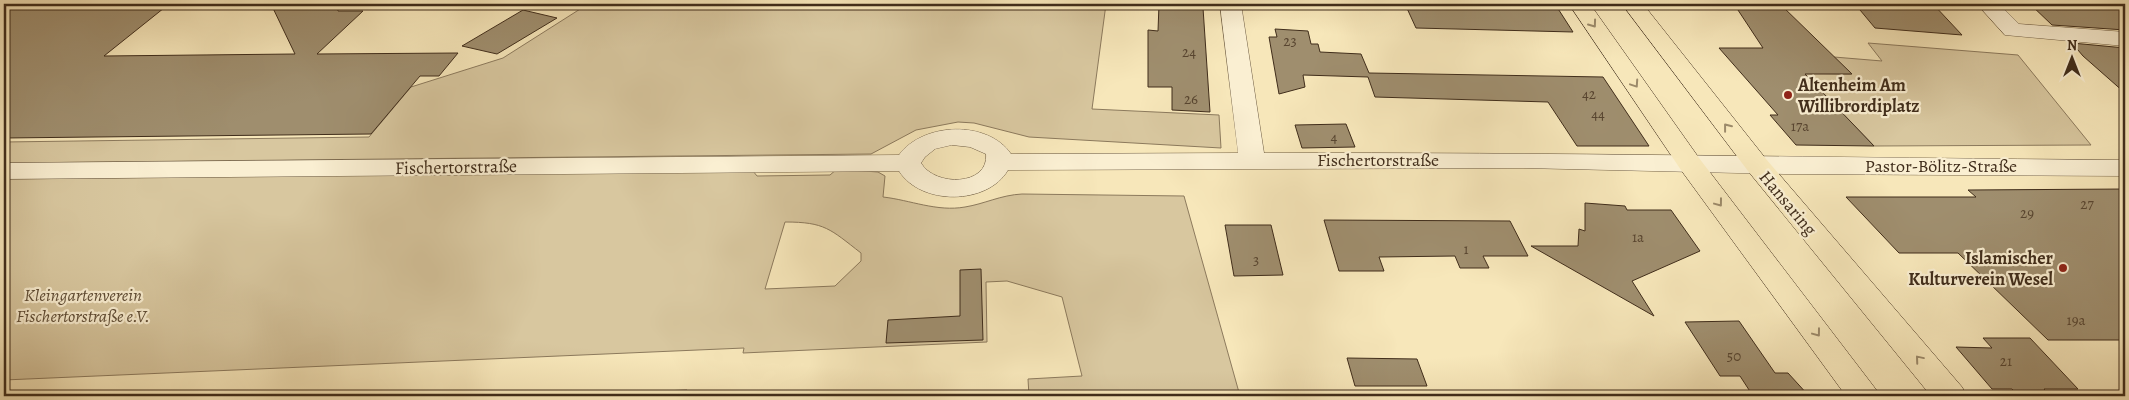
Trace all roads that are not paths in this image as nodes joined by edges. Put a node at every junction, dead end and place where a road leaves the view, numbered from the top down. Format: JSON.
{"nodes":[{"id":1,"x":1230,"y":4,"type":"edge"},
{"id":2,"x":1579,"y":4,"type":"edge"},
{"id":3,"x":1632,"y":4,"type":"edge"},
{"id":4,"x":1987,"y":4,"type":"edge"},
{"id":5,"x":2125,"y":39,"type":"edge"},
{"id":6,"x":1252,"y":161,"type":"junction"},
{"id":7,"x":999,"y":162,"type":"junction"},
{"id":8,"x":908,"y":163,"type":"junction"},
{"id":9,"x":1690,"y":164,"type":"junction"},
{"id":10,"x":1757,"y":165,"type":"junction"},
{"id":11,"x":2125,"y":168,"type":"edge"},
{"id":12,"x":4,"y":171,"type":"edge"},
{"id":13,"x":1864,"y":396,"type":"edge"},
{"id":14,"x":1950,"y":396,"type":"edge"}],
"edges":[{"from":1,"to":6,"type":"street"},
{"from":2,"to":9,"type":"main road","one_way":true},
{"from":10,"to":3,"type":"main road","name":"Hansaring","one_way":true},
{"from":4,"to":5,"type":"street"},
{"from":6,"to":7,"type":"street","name":"Fischertorstraße"},
{"from":6,"to":9,"type":"street","name":"Fischertorstraße"},
{"from":7,"to":8,"type":"street"},
{"from":7,"to":8,"type":"street"},
{"from":8,"to":12,"type":"street","name":"Fischertorstraße"},
{"from":9,"to":10,"type":"street","name":"Fischertorstraße"},
{"from":9,"to":13,"type":"main road","one_way":true},
{"from":10,"to":11,"type":"street","name":"Pastor-Bölitz-Straße"},
{"from":14,"to":10,"type":"main road","name":"Hansaring","one_way":true}]}
